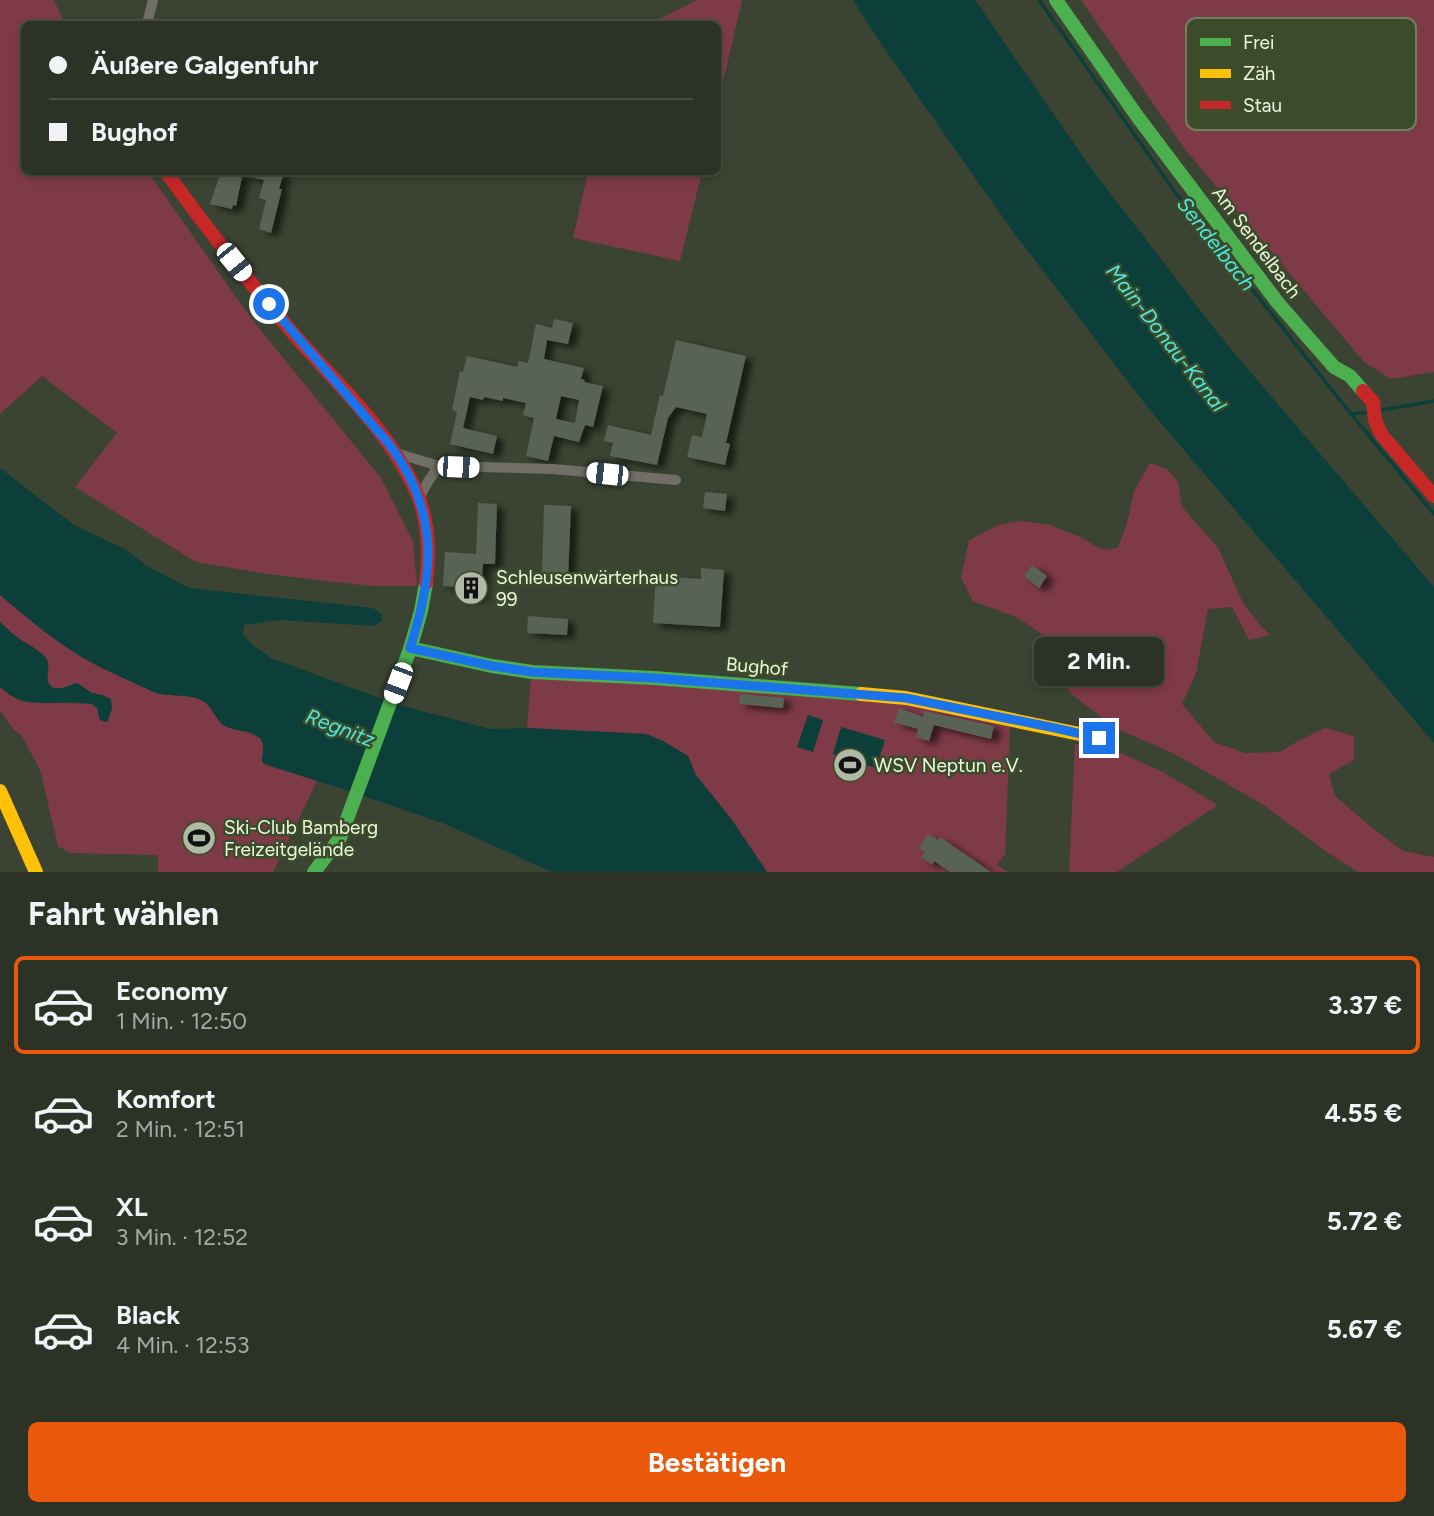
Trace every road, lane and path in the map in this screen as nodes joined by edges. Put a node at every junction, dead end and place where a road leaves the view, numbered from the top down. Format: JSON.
{"nodes":[{"id":1,"x":153,"y":0,"type":"edge"},
{"id":2,"x":1056,"y":0,"type":"edge"},
{"id":3,"x":148,"y":21,"type":"edge"},
{"id":4,"x":168,"y":175,"type":"edge"},
{"id":5,"x":396,"y":453,"type":"junction"},
{"id":6,"x":439,"y":466,"type":"junction"},
{"id":7,"x":676,"y":480,"type":"dead end"},
{"id":8,"x":1434,"y":496,"type":"edge"},
{"id":9,"x":419,"y":498,"type":"junction"},
{"id":10,"x":410,"y":648,"type":"junction"},
{"id":11,"x":1099,"y":738,"type":"dead end"},
{"id":12,"x":0,"y":791,"type":"edge"},
{"id":13,"x":317,"y":869,"type":"edge"},
{"id":14,"x":36,"y":872,"type":"edge"}],
"edges":[{"from":1,"to":3,"type":"street"},
{"from":2,"to":8,"type":"street","name":"Am Sendelbach"},
{"from":4,"to":5,"type":"street"},
{"from":5,"to":6,"type":"street"},
{"from":5,"to":9,"type":"street"},
{"from":6,"to":7,"type":"street"},
{"from":6,"to":9,"type":"street"},
{"from":9,"to":10,"type":"street"},
{"from":10,"to":11,"type":"street","name":"Bughof"},
{"from":10,"to":13,"type":"street"},
{"from":12,"to":14,"type":"street"}]}
